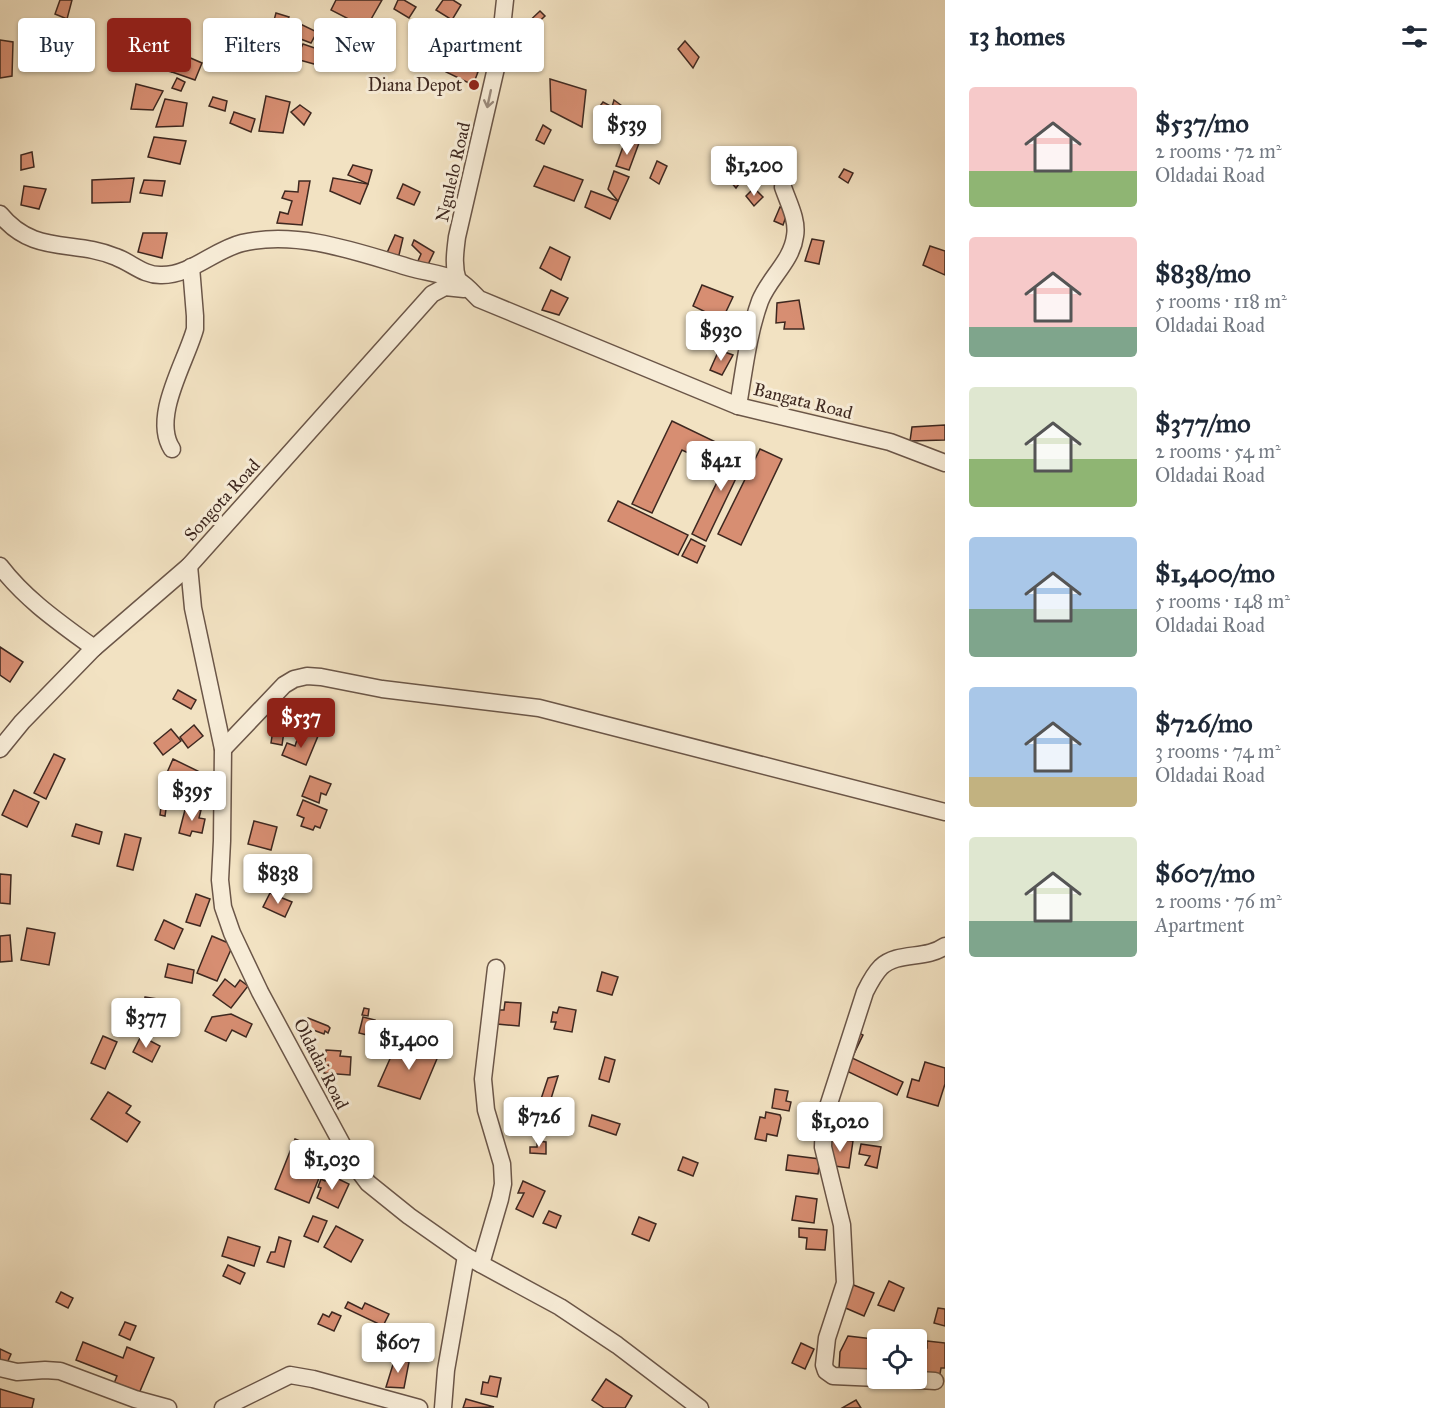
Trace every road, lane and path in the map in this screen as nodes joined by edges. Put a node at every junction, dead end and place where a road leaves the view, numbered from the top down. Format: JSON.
{"nodes":[{"id":1,"x":505,"y":0,"type":"edge"},
{"id":2,"x":783,"y":187,"type":"dead end"},
{"id":3,"x":0,"y":214,"type":"edge"},
{"id":4,"x":191,"y":267,"type":"junction"},
{"id":5,"x":464,"y":286,"type":"junction"},
{"id":6,"x":738,"y":406,"type":"junction"},
{"id":7,"x":172,"y":449,"type":"dead end"},
{"id":8,"x":945,"y":463,"type":"edge"},
{"id":9,"x":0,"y":566,"type":"edge"},
{"id":10,"x":189,"y":566,"type":"junction"},
{"id":11,"x":94,"y":648,"type":"junction"},
{"id":12,"x":0,"y":749,"type":"edge"},
{"id":13,"x":223,"y":749,"type":"junction"},
{"id":14,"x":945,"y":812,"type":"edge"},
{"id":15,"x":945,"y":946,"type":"edge"},
{"id":16,"x":496,"y":968,"type":"dead end"},
{"id":17,"x":473,"y":1260,"type":"junction"},
{"id":18,"x":0,"y":1368,"type":"edge"},
{"id":19,"x":867,"y":1378,"type":"edge"},
{"id":20,"x":927,"y":1380,"type":"edge"},
{"id":21,"x":935,"y":1381,"type":"dead end"},
{"id":22,"x":168,"y":1408,"type":"edge"},
{"id":23,"x":223,"y":1408,"type":"edge"},
{"id":24,"x":419,"y":1408,"type":"edge"},
{"id":25,"x":443,"y":1408,"type":"edge"},
{"id":26,"x":700,"y":1408,"type":"edge"}],
"edges":[{"from":1,"to":5,"type":"street","name":"Ngulelo Road","one_way":true},
{"from":2,"to":6,"type":"street"},
{"from":3,"to":4,"type":"street"},
{"from":4,"to":5,"type":"street"},
{"from":4,"to":7,"type":"street"},
{"from":5,"to":6,"type":"street","name":"Bangata Road"},
{"from":5,"to":10,"type":"street","name":"Songota Road"},
{"from":6,"to":8,"type":"street","name":"Bangata Road"},
{"from":9,"to":11,"type":"street"},
{"from":10,"to":11,"type":"street","name":"Songota Road"},
{"from":10,"to":13,"type":"street","name":"Oldadai Road"},
{"from":11,"to":12,"type":"street","name":"Songota Road"},
{"from":13,"to":14,"type":"street"},
{"from":13,"to":17,"type":"street","name":"Oldadai Road"},
{"from":15,"to":19,"type":"street"},
{"from":16,"to":17,"type":"street"},
{"from":17,"to":25,"type":"street"},
{"from":17,"to":26,"type":"street","name":"Oldadai Road"},
{"from":18,"to":22,"type":"street"},
{"from":20,"to":21,"type":"street"},
{"from":23,"to":24,"type":"street"}]}
